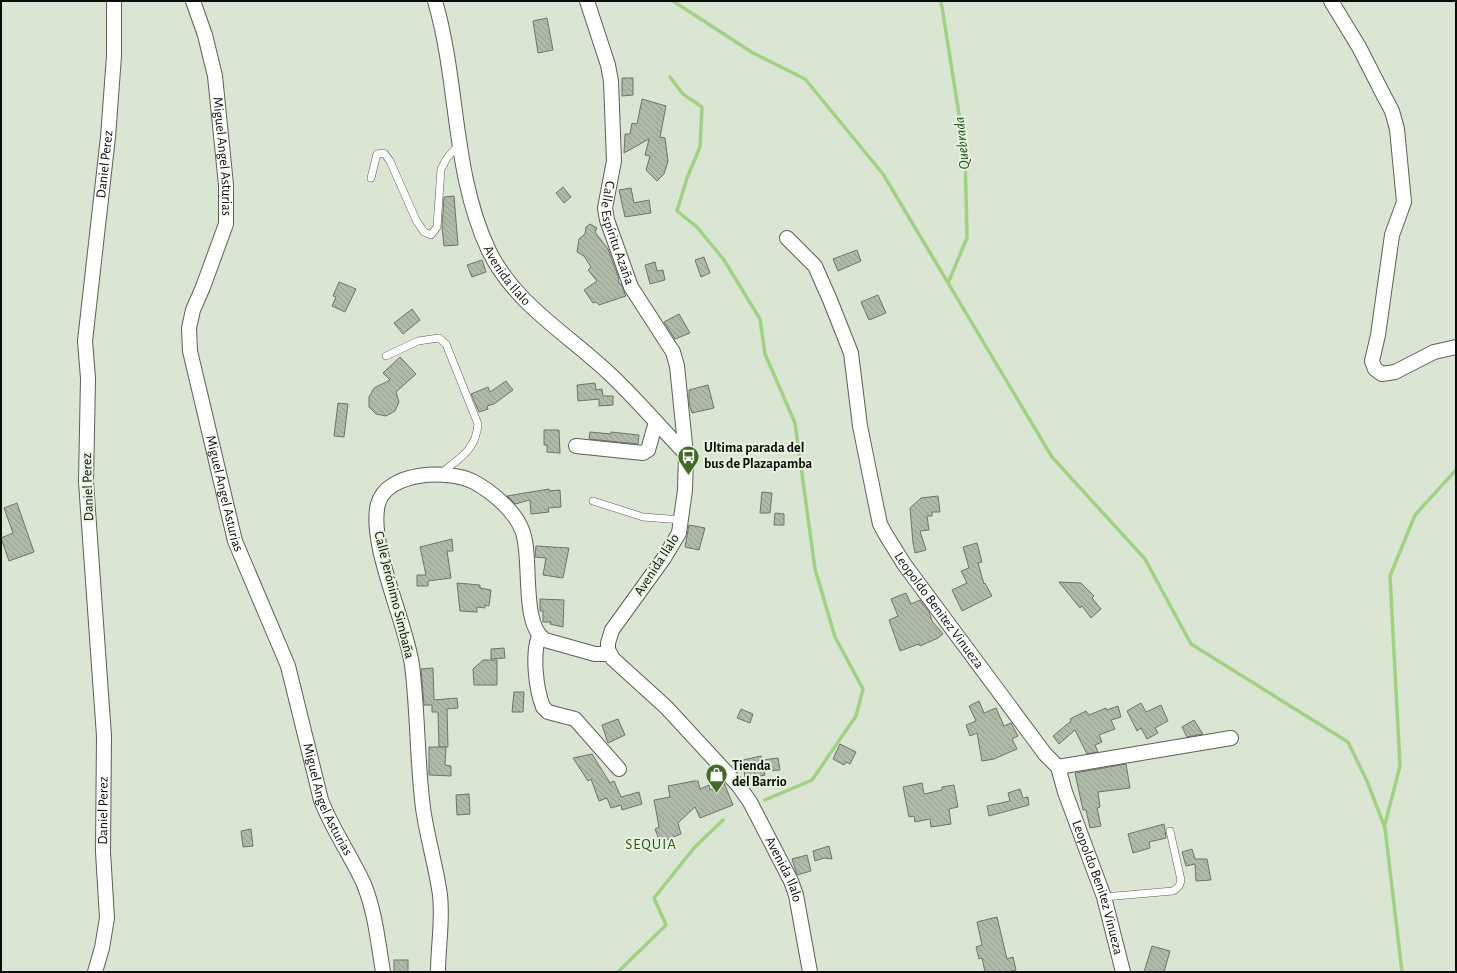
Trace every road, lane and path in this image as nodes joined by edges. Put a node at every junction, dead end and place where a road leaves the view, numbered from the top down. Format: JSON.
{"nodes":[{"id":1,"x":114,"y":1,"type":"edge"},
{"id":2,"x":193,"y":1,"type":"edge"},
{"id":3,"x":435,"y":1,"type":"edge"},
{"id":4,"x":587,"y":1,"type":"edge"},
{"id":5,"x":1331,"y":1,"type":"edge"},
{"id":6,"x":460,"y":144,"type":"junction"},
{"id":7,"x":371,"y":178,"type":"dead end"},
{"id":8,"x":787,"y":238,"type":"dead end"},
{"id":9,"x":1456,"y":347,"type":"edge"},
{"id":10,"x":386,"y":356,"type":"dead end"},
{"id":11,"x":656,"y":422,"type":"junction"},
{"id":12,"x":576,"y":446,"type":"dead end"},
{"id":13,"x":686,"y":454,"type":"junction"},
{"id":14,"x":439,"y":475,"type":"junction"},
{"id":15,"x":593,"y":501,"type":"dead end"},
{"id":16,"x":682,"y":520,"type":"junction"},
{"id":17,"x":539,"y":636,"type":"junction"},
{"id":18,"x":610,"y":654,"type":"junction"},
{"id":19,"x":1231,"y":738,"type":"dead end"},
{"id":20,"x":1058,"y":767,"type":"junction"},
{"id":21,"x":619,"y":769,"type":"dead end"},
{"id":22,"x":1170,"y":831,"type":"dead end"},
{"id":23,"x":1104,"y":897,"type":"junction"},
{"id":24,"x":95,"y":972,"type":"edge"},
{"id":25,"x":384,"y":972,"type":"edge"},
{"id":26,"x":438,"y":972,"type":"edge"},
{"id":27,"x":810,"y":972,"type":"edge"},
{"id":28,"x":1123,"y":972,"type":"edge"}],
"edges":[{"from":1,"to":24,"type":"street","name":"Daniel Perez"},
{"from":2,"to":25,"type":"street","name":"Miguel Angel Asturias"},
{"from":3,"to":6,"type":"street","name":"Avenida Ilalo"},
{"from":4,"to":13,"type":"street","name":"Calle Espíritu Azaña"},
{"from":5,"to":9,"type":"street"},
{"from":6,"to":7,"type":"lane"},
{"from":6,"to":11,"type":"street","name":"Avenida Ilalo"},
{"from":8,"to":20,"type":"street","name":"Leopoldo Benitez Vinueza"},
{"from":10,"to":14,"type":"lane"},
{"from":11,"to":12,"type":"street"},
{"from":11,"to":13,"type":"street","name":"Avenida Ilalo"},
{"from":13,"to":16,"type":"street","name":"Avenida Ilalo"},
{"from":14,"to":17,"type":"street","name":"Calle Jerónimo Simbaña"},
{"from":14,"to":26,"type":"street","name":"Calle Jerónimo Simbaña"},
{"from":15,"to":16,"type":"lane"},
{"from":16,"to":18,"type":"street","name":"Avenida Ilalo"},
{"from":17,"to":18,"type":"street"},
{"from":17,"to":21,"type":"street"},
{"from":18,"to":27,"type":"street","name":"Avenida Ilalo"},
{"from":19,"to":20,"type":"street"},
{"from":20,"to":23,"type":"street","name":"Leopoldo Benitez Vinueza"},
{"from":22,"to":23,"type":"lane"},
{"from":23,"to":28,"type":"street","name":"Leopoldo Benitez Vinueza"}]}
